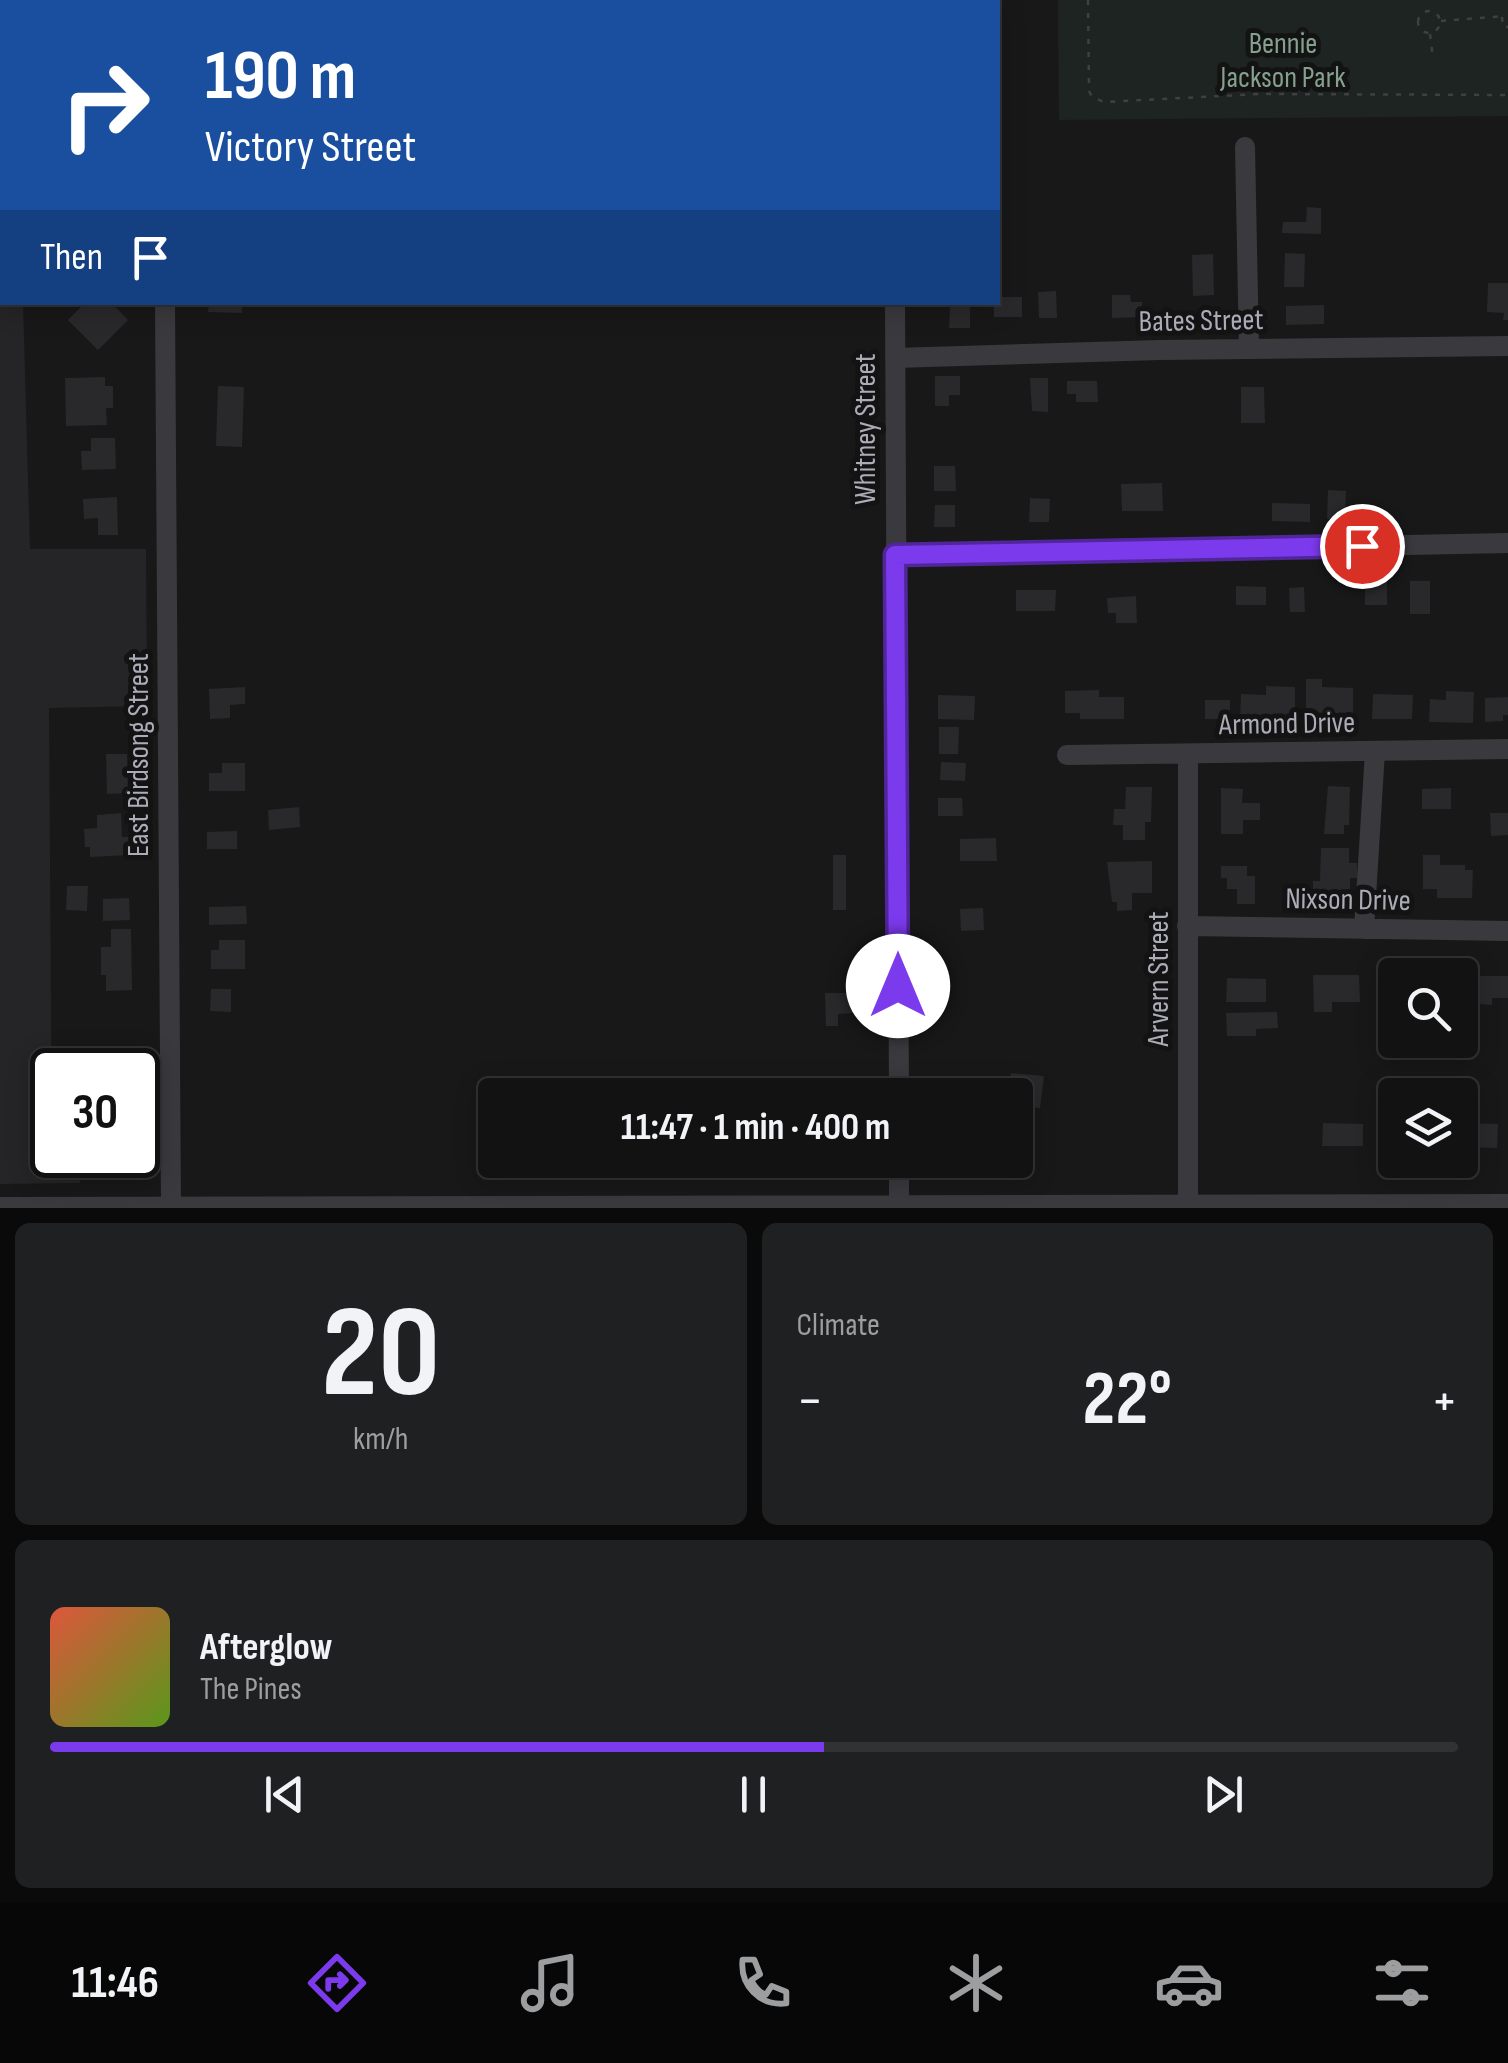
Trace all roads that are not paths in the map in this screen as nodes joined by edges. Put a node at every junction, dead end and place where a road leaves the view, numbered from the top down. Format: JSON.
{"nodes":[{"id":1,"x":1246,"y":147,"type":"dead end"},
{"id":2,"x":165,"y":305,"type":"edge"},
{"id":3,"x":894,"y":305,"type":"edge"},
{"id":4,"x":1508,"y":346,"type":"edge"},
{"id":5,"x":1249,"y":349,"type":"junction"},
{"id":6,"x":895,"y":358,"type":"junction"},
{"id":7,"x":1508,"y":543,"type":"edge"},
{"id":8,"x":895,"y":555,"type":"junction"},
{"id":9,"x":1508,"y":749,"type":"edge"},
{"id":10,"x":1375,"y":752,"type":"junction"},
{"id":11,"x":1067,"y":754,"type":"dead end"},
{"id":12,"x":1188,"y":754,"type":"junction"},
{"id":13,"x":1188,"y":926,"type":"junction"},
{"id":14,"x":1364,"y":929,"type":"junction"},
{"id":15,"x":1508,"y":931,"type":"edge"},
{"id":16,"x":898,"y":1078,"type":"edge"},
{"id":17,"x":899,"y":1178,"type":"edge"},
{"id":18,"x":899,"y":1203,"type":"junction"},
{"id":19,"x":1188,"y":1203,"type":"junction"},
{"id":20,"x":1508,"y":1204,"type":"edge"},
{"id":21,"x":171,"y":1206,"type":"edge"},
{"id":22,"x":784,"y":1206,"type":"edge"},
{"id":23,"x":997,"y":1206,"type":"edge"},
{"id":24,"x":1417,"y":1206,"type":"edge"},
{"id":25,"x":0,"y":1207,"type":"edge"}],
"edges":[{"from":1,"to":5,"type":"street"},
{"from":2,"to":21,"type":"street","name":"East Birdsong Street"},
{"from":3,"to":6,"type":"street","name":"Whitney Street"},
{"from":4,"to":5,"type":"street","name":"Bates Street"},
{"from":5,"to":6,"type":"street","name":"Bates Street"},
{"from":6,"to":8,"type":"street","name":"Whitney Street"},
{"from":7,"to":8,"type":"street"},
{"from":8,"to":16,"type":"street","name":"Whitney Street"},
{"from":9,"to":10,"type":"street","name":"Armond Drive"},
{"from":10,"to":12,"type":"street","name":"Armond Drive"},
{"from":10,"to":14,"type":"street"},
{"from":11,"to":12,"type":"street","name":"Armond Drive"},
{"from":12,"to":13,"type":"street","name":"Arvern Street"},
{"from":13,"to":14,"type":"street","name":"Nixson Drive"},
{"from":13,"to":19,"type":"street","name":"Arvern Street"},
{"from":14,"to":15,"type":"street","name":"Nixson Drive"},
{"from":17,"to":18,"type":"street"},
{"from":18,"to":22,"type":"street"},
{"from":18,"to":23,"type":"street"},
{"from":19,"to":23,"type":"street"},
{"from":19,"to":24,"type":"street"},
{"from":20,"to":24,"type":"street"},
{"from":21,"to":22,"type":"street"},
{"from":21,"to":25,"type":"street"}]}
